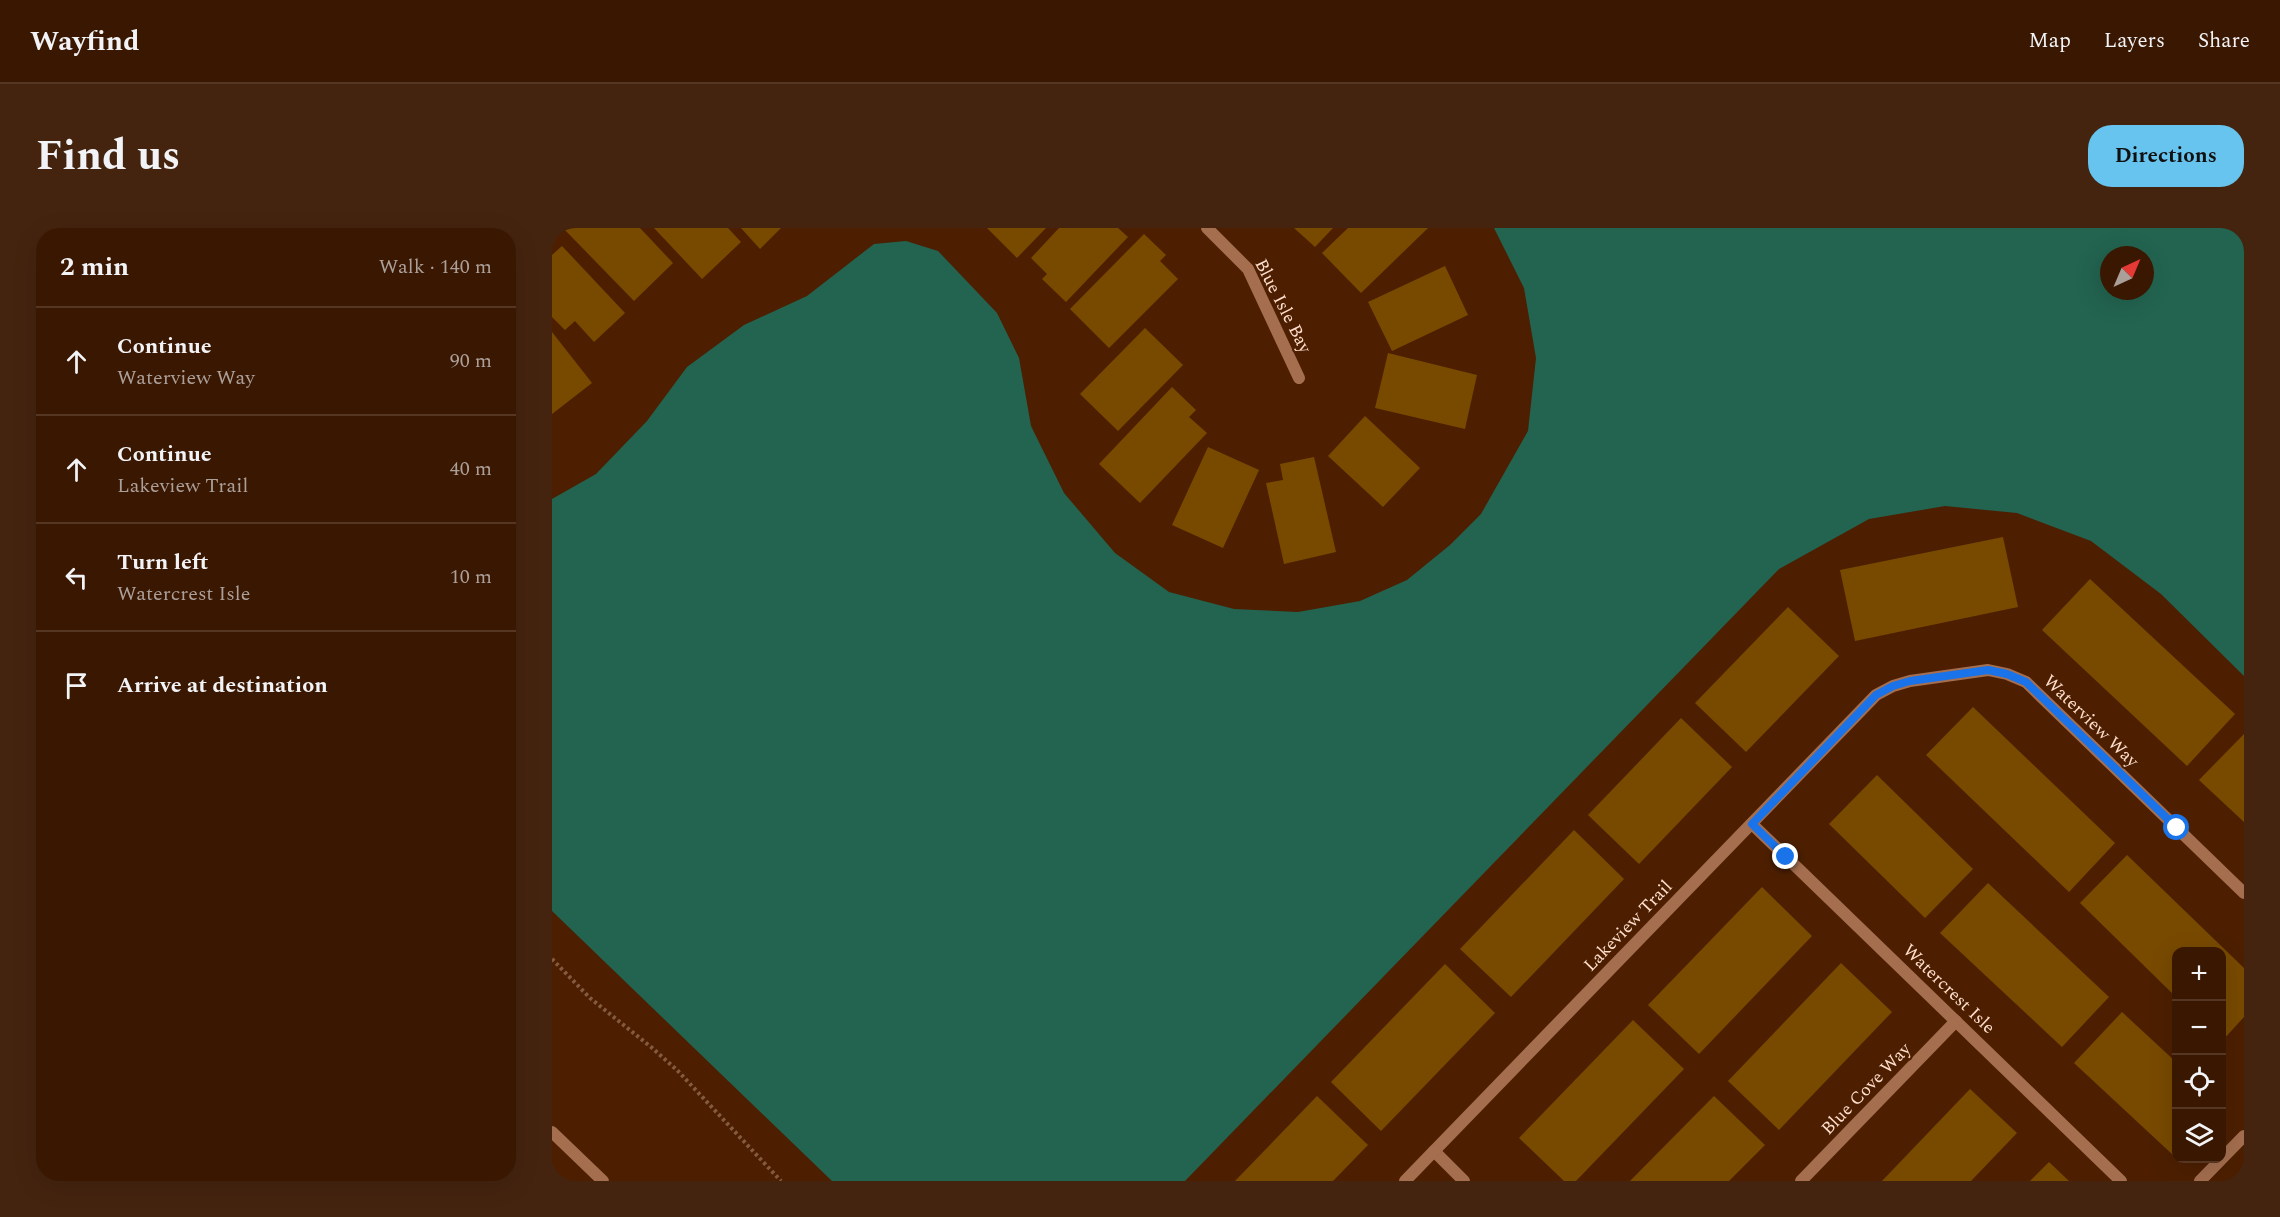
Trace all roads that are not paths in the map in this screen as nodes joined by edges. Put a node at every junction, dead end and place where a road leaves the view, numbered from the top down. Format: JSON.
{"nodes":[{"id":1,"x":1207,"y":228,"type":"edge"},
{"id":2,"x":1299,"y":378,"type":"dead end"},
{"id":3,"x":1876,"y":695,"type":"joint"},
{"id":4,"x":1752,"y":824,"type":"junction"},
{"id":5,"x":2244,"y":893,"type":"edge"},
{"id":6,"x":1956,"y":1021,"type":"junction"},
{"id":7,"x":552,"y":1132,"type":"edge"},
{"id":8,"x":2244,"y":1136,"type":"edge"},
{"id":9,"x":1434,"y":1151,"type":"junction"},
{"id":10,"x":603,"y":1181,"type":"edge"},
{"id":11,"x":1405,"y":1181,"type":"edge"},
{"id":12,"x":1464,"y":1181,"type":"edge"},
{"id":13,"x":1801,"y":1181,"type":"edge"},
{"id":14,"x":2121,"y":1181,"type":"edge"},
{"id":15,"x":2200,"y":1181,"type":"edge"}],
"edges":[{"from":1,"to":2,"type":"street","name":"Blue Isle Bay"},
{"from":3,"to":4,"type":"street","name":"Lakeview Trail"},
{"from":3,"to":5,"type":"street","name":"Waterview Way"},
{"from":4,"to":6,"type":"street","name":"Watercrest Isle"},
{"from":4,"to":9,"type":"street","name":"Lakeview Trail"},
{"from":6,"to":13,"type":"street","name":"Blue Cove Way"},
{"from":6,"to":14,"type":"street","name":"Watercrest Isle"},
{"from":7,"to":10,"type":"street"},
{"from":8,"to":15,"type":"street"},
{"from":9,"to":11,"type":"street","name":"Lakeview Trail"},
{"from":9,"to":12,"type":"street"}]}
